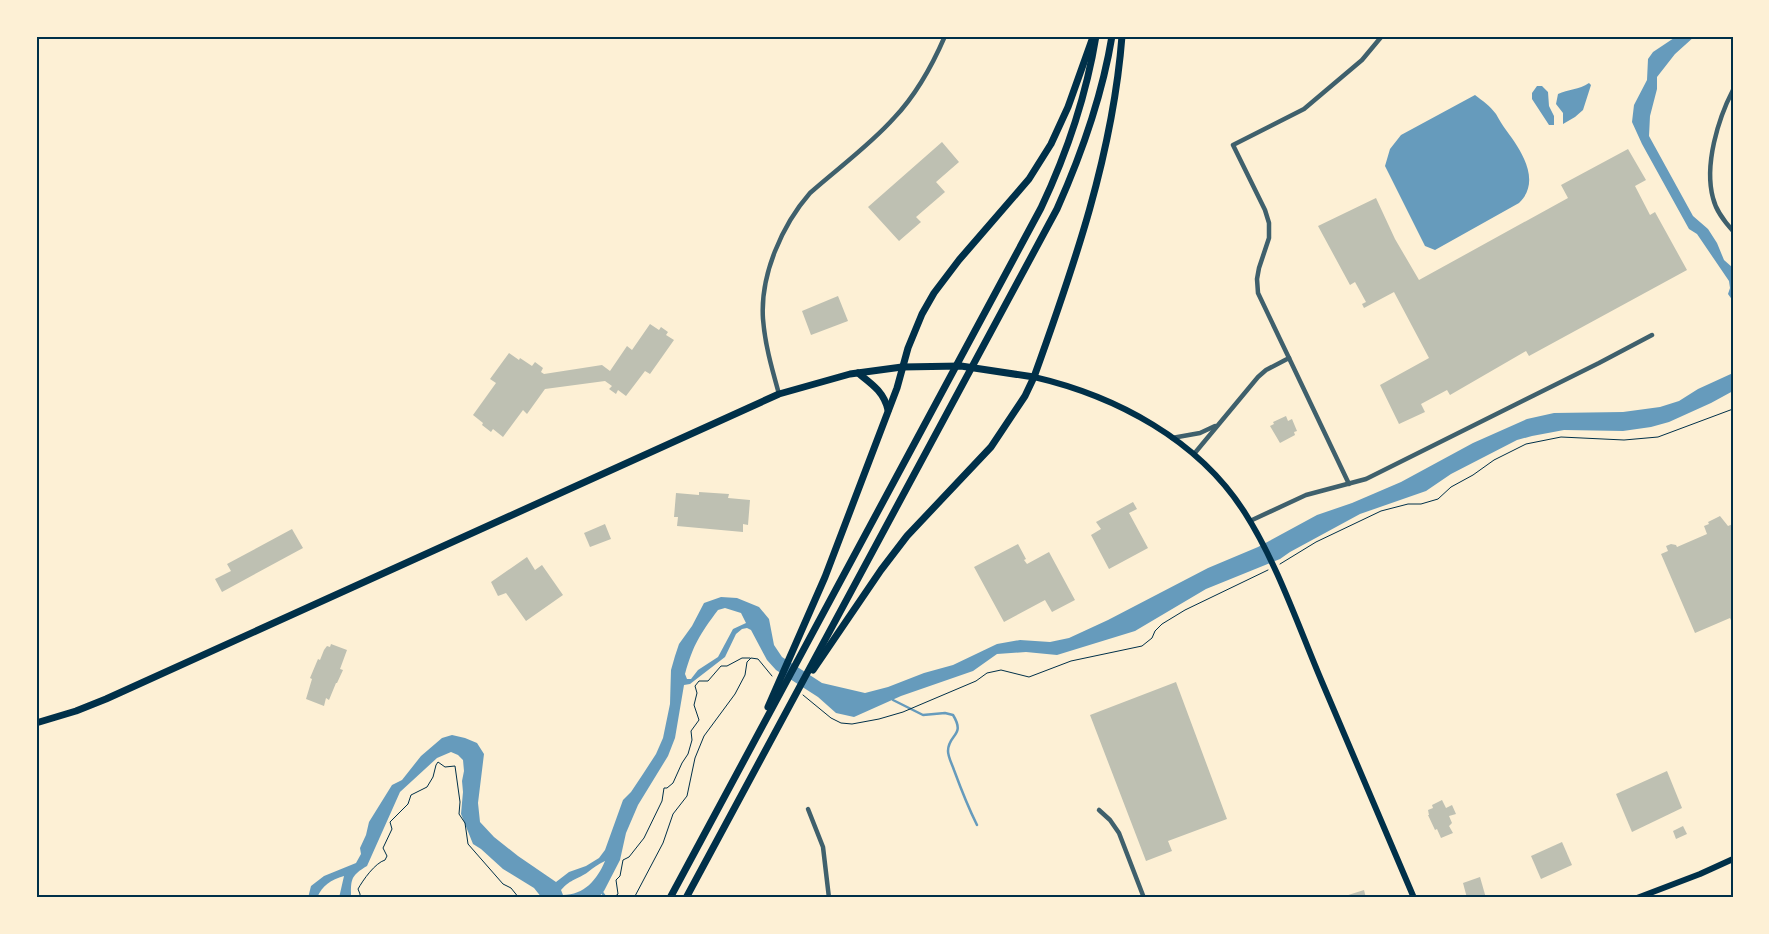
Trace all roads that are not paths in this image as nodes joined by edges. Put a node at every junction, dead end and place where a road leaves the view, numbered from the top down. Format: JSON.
{"nodes":[{"id":1,"x":945,"y":36,"type":"edge"},
{"id":2,"x":1094,"y":36,"type":"edge"},
{"id":3,"x":1112,"y":36,"type":"edge"},
{"id":4,"x":1122,"y":36,"type":"edge"},
{"id":5,"x":1382,"y":36,"type":"edge"},
{"id":6,"x":1733,"y":90,"type":"edge"},
{"id":7,"x":1733,"y":231,"type":"edge"},
{"id":8,"x":1652,"y":335,"type":"dead end"},
{"id":9,"x":1289,"y":358,"type":"junction"},
{"id":10,"x":902,"y":367,"type":"junction"},
{"id":11,"x":858,"y":373,"type":"junction"},
{"id":12,"x":1034,"y":377,"type":"junction"},
{"id":13,"x":779,"y":394,"type":"junction"},
{"id":14,"x":888,"y":411,"type":"junction"},
{"id":15,"x":1218,"y":424,"type":"junction"},
{"id":16,"x":1172,"y":438,"type":"junction"},
{"id":17,"x":1194,"y":454,"type":"junction"},
{"id":18,"x":1349,"y":484,"type":"junction"},
{"id":19,"x":1250,"y":521,"type":"junction"},
{"id":20,"x":820,"y":656,"type":"junction"},
{"id":21,"x":778,"y":692,"type":"junction"},
{"id":22,"x":36,"y":723,"type":"edge"},
{"id":23,"x":808,"y":809,"type":"dead end"},
{"id":24,"x":1099,"y":810,"type":"dead end"},
{"id":25,"x":1733,"y":859,"type":"edge"},
{"id":26,"x":670,"y":898,"type":"edge"},
{"id":27,"x":686,"y":898,"type":"edge"},
{"id":28,"x":829,"y":898,"type":"edge"},
{"id":29,"x":1144,"y":898,"type":"edge"},
{"id":30,"x":1414,"y":898,"type":"edge"},
{"id":31,"x":1637,"y":898,"type":"edge"}],
"edges":[{"from":1,"to":13,"type":"street"},
{"from":2,"to":10,"type":"main road"},
{"from":2,"to":21,"type":"main road"},
{"from":3,"to":20,"type":"main road"},
{"from":4,"to":12,"type":"main road"},
{"from":5,"to":9,"type":"street"},
{"from":6,"to":7,"type":"street"},
{"from":8,"to":18,"type":"street"},
{"from":9,"to":15,"type":"street"},
{"from":9,"to":18,"type":"street"},
{"from":10,"to":11,"type":"main road"},
{"from":10,"to":12,"type":"main road"},
{"from":10,"to":14,"type":"main road"},
{"from":11,"to":13,"type":"main road"},
{"from":11,"to":14,"type":"main road"},
{"from":12,"to":16,"type":"main road"},
{"from":12,"to":20,"type":"main road"},
{"from":13,"to":22,"type":"main road"},
{"from":14,"to":21,"type":"main road"},
{"from":15,"to":16,"type":"street"},
{"from":15,"to":17,"type":"street"},
{"from":16,"to":17,"type":"main road"},
{"from":17,"to":19,"type":"main road"},
{"from":18,"to":19,"type":"street"},
{"from":19,"to":30,"type":"main road"},
{"from":20,"to":27,"type":"main road"},
{"from":21,"to":26,"type":"main road"},
{"from":23,"to":28,"type":"street"},
{"from":24,"to":29,"type":"street"},
{"from":25,"to":31,"type":"main road"}]}
